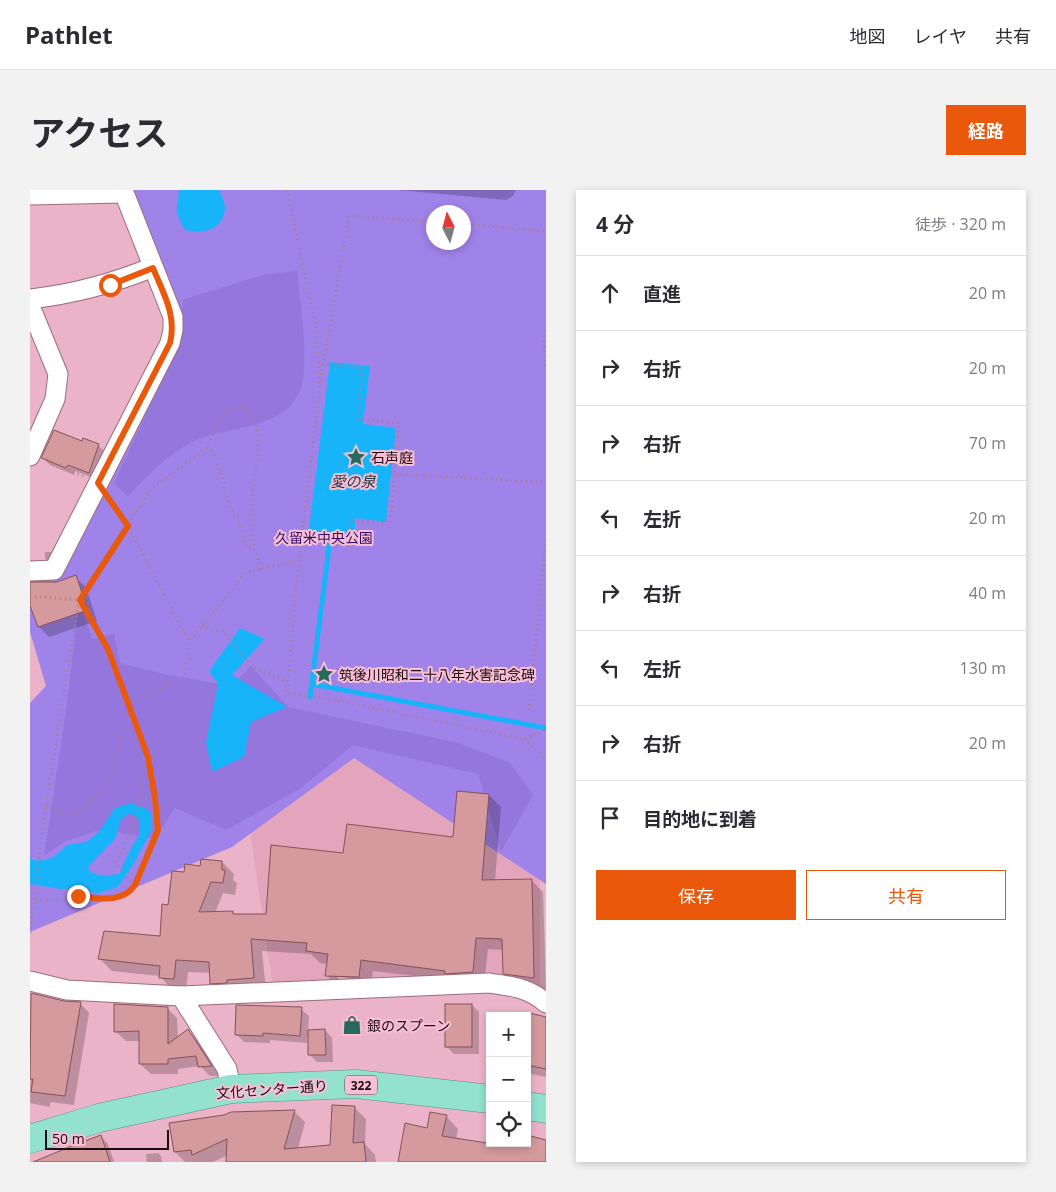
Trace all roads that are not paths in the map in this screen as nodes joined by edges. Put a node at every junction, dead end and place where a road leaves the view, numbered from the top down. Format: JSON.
{"nodes":[{"id":1,"x":123,"y":191,"type":"edge"},
{"id":2,"x":30,"y":195,"type":"edge"},
{"id":3,"x":153,"y":268,"type":"junction"},
{"id":4,"x":30,"y":299,"type":"edge"},
{"id":5,"x":30,"y":306,"type":"edge"},
{"id":6,"x":31,"y":454,"type":"edge"},
{"id":7,"x":30,"y":571,"type":"edge"},
{"id":8,"x":30,"y":982,"type":"edge"},
{"id":9,"x":181,"y":996,"type":"junction"},
{"id":10,"x":546,"y":1003,"type":"edge"},
{"id":11,"x":231,"y":1088,"type":"junction"},
{"id":12,"x":486,"y":1100,"type":"edge"},
{"id":13,"x":531,"y":1107,"type":"edge"},
{"id":14,"x":546,"y":1109,"type":"edge"},
{"id":15,"x":30,"y":1139,"type":"edge"}],
"edges":[{"from":1,"to":2,"type":"street"},
{"from":1,"to":3,"type":"street"},
{"from":3,"to":4,"type":"street"},
{"from":3,"to":7,"type":"street"},
{"from":5,"to":6,"type":"street"},
{"from":8,"to":9,"type":"street"},
{"from":9,"to":10,"type":"street"},
{"from":9,"to":11,"type":"street"},
{"from":11,"to":12,"type":"highway","name":"文化センター通り","number":"322"},
{"from":11,"to":15,"type":"highway","name":"文化センター通り","number":"322"},
{"from":13,"to":14,"type":"highway"}]}
